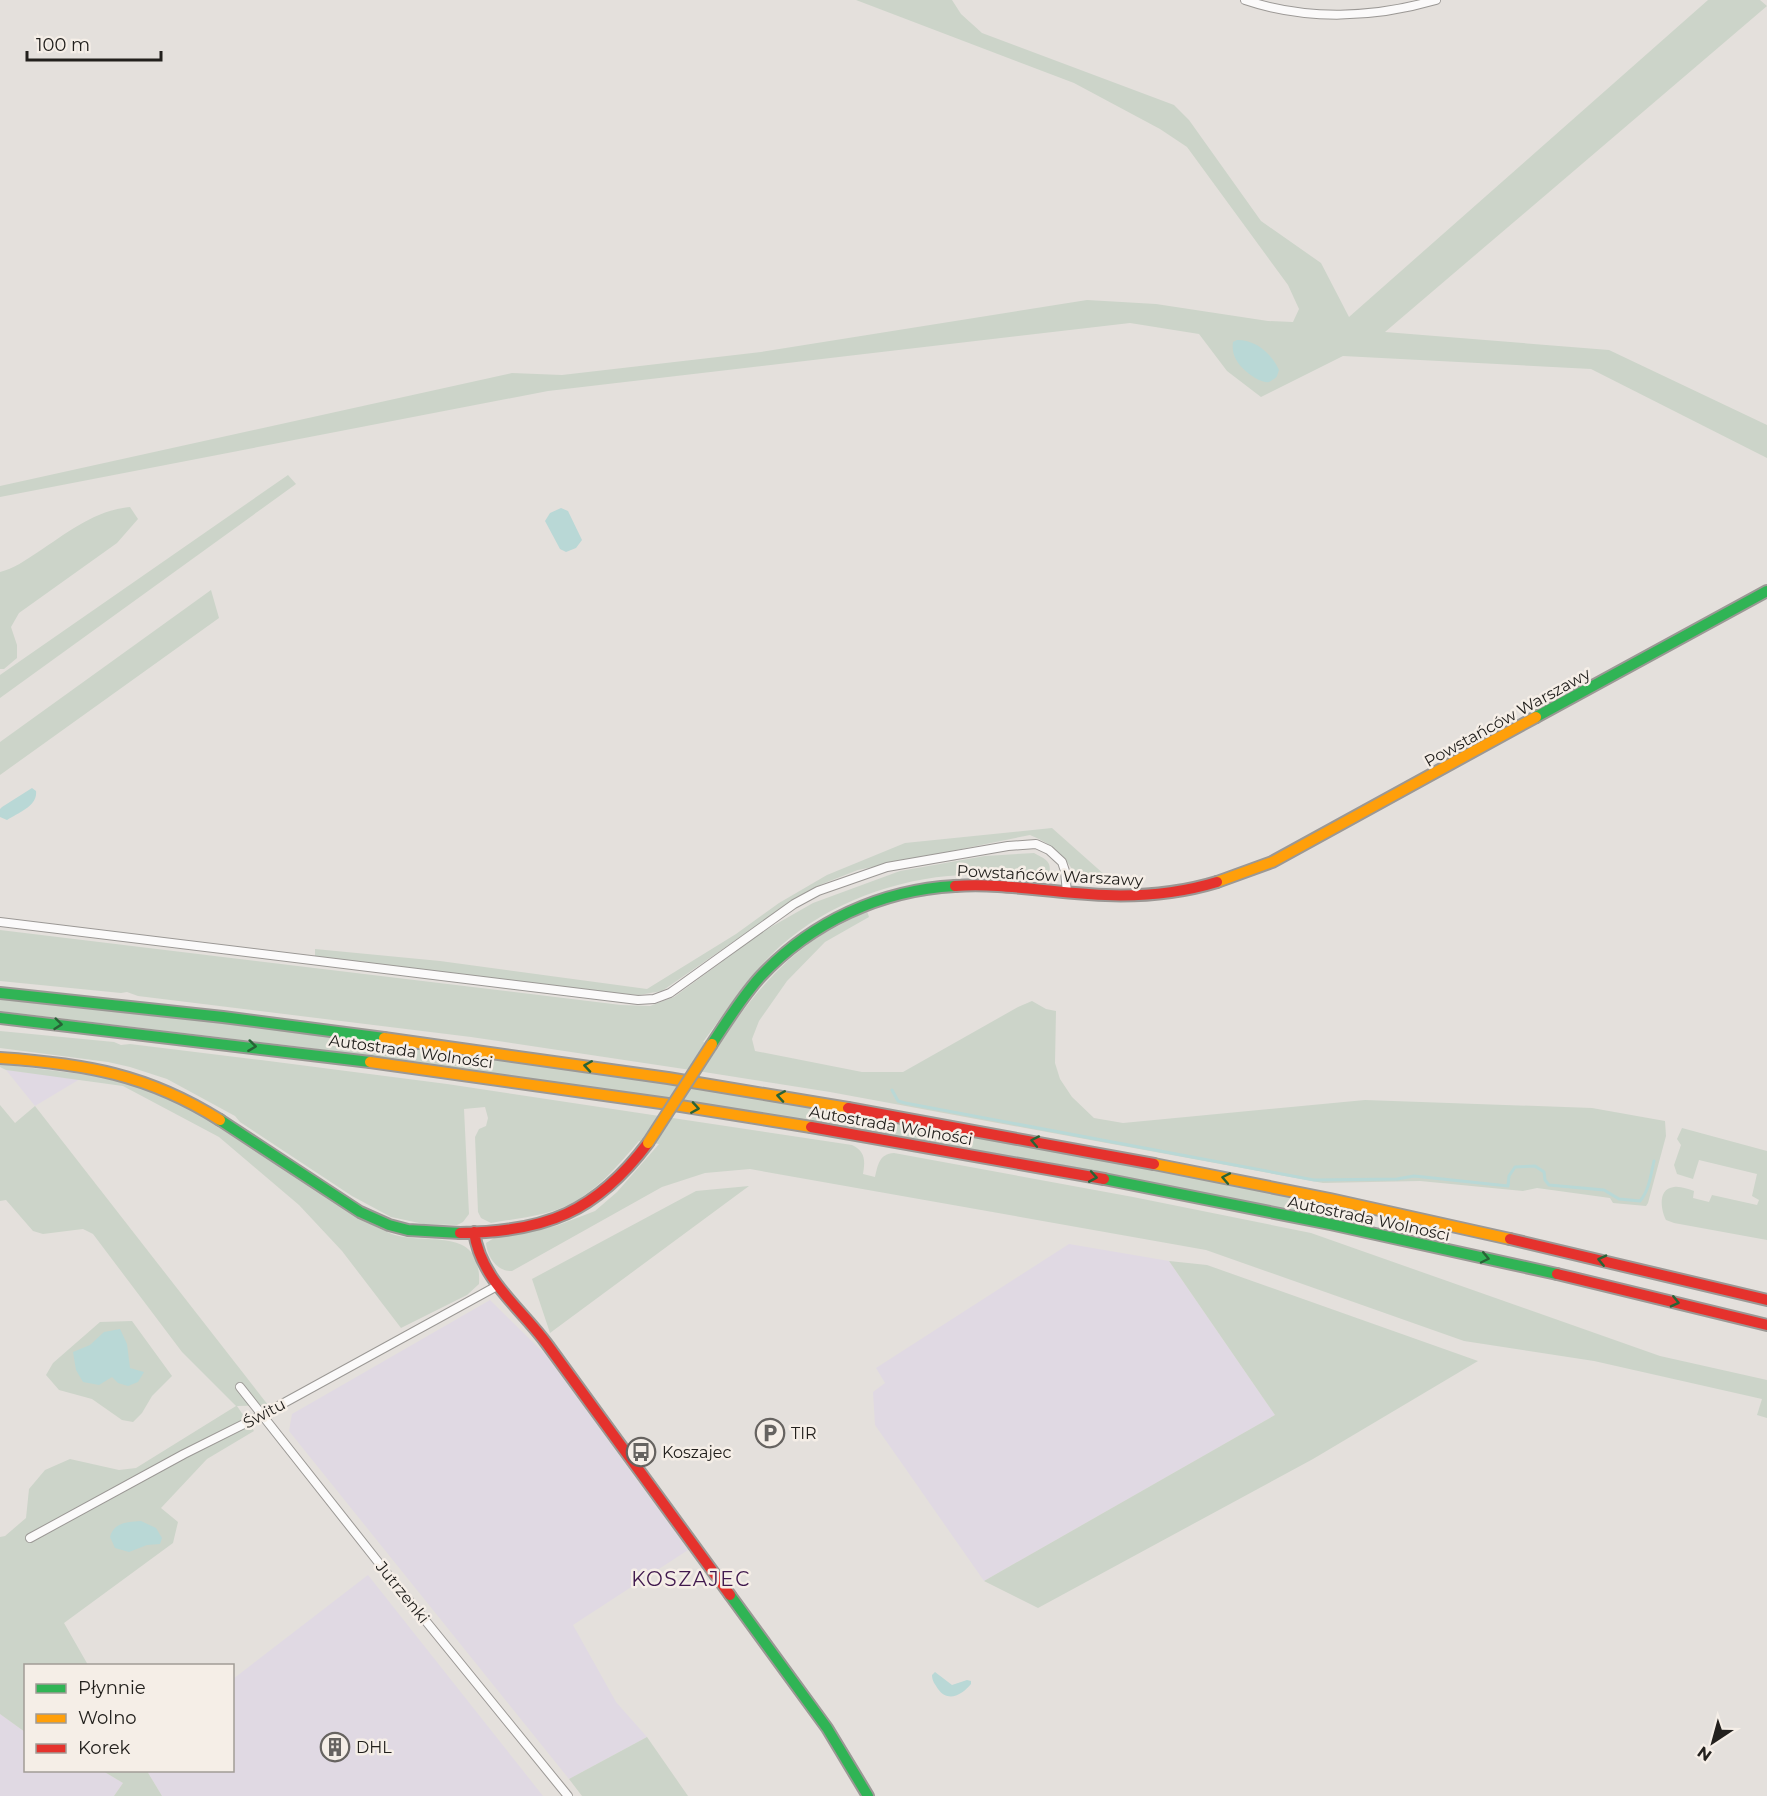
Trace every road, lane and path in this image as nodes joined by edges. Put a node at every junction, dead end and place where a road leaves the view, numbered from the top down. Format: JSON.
{"nodes":[{"id":1,"x":1245,"y":0,"type":"edge"},
{"id":2,"x":1436,"y":0,"type":"edge"},
{"id":3,"x":1767,"y":591,"type":"edge"},
{"id":4,"x":1067,"y":893,"type":"junction"},
{"id":5,"x":0,"y":922,"type":"edge"},
{"id":6,"x":0,"y":993,"type":"edge"},
{"id":7,"x":0,"y":1018,"type":"edge"},
{"id":8,"x":0,"y":1058,"type":"edge"},
{"id":9,"x":474,"y":1232,"type":"junction"},
{"id":10,"x":497,"y":1286,"type":"junction"},
{"id":11,"x":1767,"y":1300,"type":"edge"},
{"id":12,"x":1767,"y":1325,"type":"edge"},
{"id":13,"x":240,"y":1387,"type":"dead end"},
{"id":14,"x":262,"y":1415,"type":"junction"},
{"id":15,"x":30,"y":1538,"type":"dead end"},
{"id":16,"x":568,"y":1796,"type":"edge"},
{"id":17,"x":868,"y":1796,"type":"edge"}],
"edges":[{"from":1,"to":2,"type":"street"},
{"from":3,"to":4,"type":"main road","name":"Powstańców Warszawy"},
{"from":4,"to":5,"type":"street"},
{"from":4,"to":9,"type":"main road","name":"Powstańców Warszawy","bridge":true},
{"from":11,"to":6,"type":"main road","name":"Autostrada Wolności","one_way":true},
{"from":7,"to":12,"type":"main road","name":"Autostrada Wolności","one_way":true},
{"from":8,"to":9,"type":"main road","name":"Powstańców Warszawy"},
{"from":9,"to":10,"type":"main road"},
{"from":10,"to":14,"type":"street","name":"Świtu"},
{"from":10,"to":17,"type":"main road"},
{"from":13,"to":14,"type":"street","name":"Jutrzenki"},
{"from":14,"to":15,"type":"street","name":"Świtu"},
{"from":14,"to":16,"type":"street","name":"Jutrzenki"}]}
